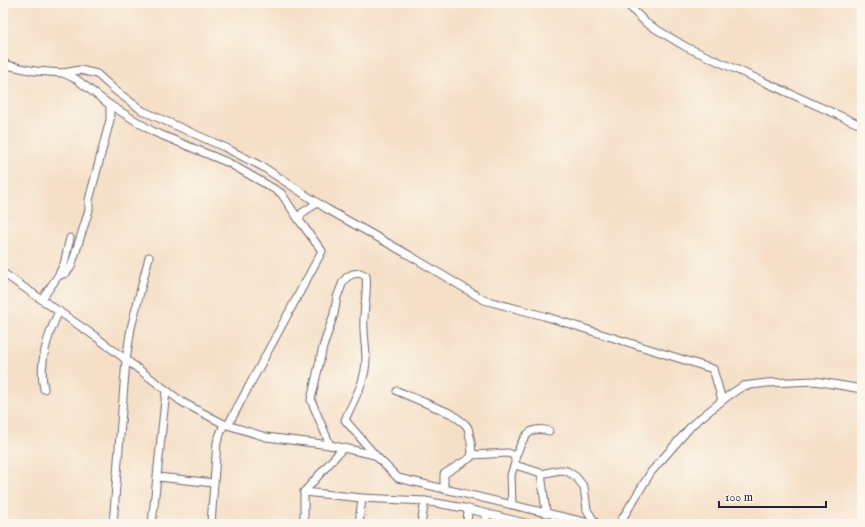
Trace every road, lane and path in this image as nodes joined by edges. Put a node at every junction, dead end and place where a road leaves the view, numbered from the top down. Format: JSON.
{"nodes":[{"id":1,"x":626,"y":3,"type":"edge"},
{"id":2,"x":3,"y":63,"type":"edge"},
{"id":3,"x":63,"y":72,"type":"junction"},
{"id":4,"x":110,"y":105,"type":"junction"},
{"id":5,"x":862,"y":124,"type":"edge"},
{"id":6,"x":317,"y":203,"type":"junction"},
{"id":7,"x":299,"y":220,"type":"junction"},
{"id":8,"x":70,"y":238,"type":"dead end"},
{"id":9,"x":149,"y":257,"type":"dead end"},
{"id":10,"x":3,"y":273,"type":"edge"},
{"id":11,"x":58,"y":276,"type":"junction"},
{"id":12,"x":42,"y":299,"type":"junction"},
{"id":13,"x":59,"y":311,"type":"junction"},
{"id":14,"x":126,"y":360,"type":"junction"},
{"id":15,"x":862,"y":388,"type":"edge"},
{"id":16,"x":44,"y":389,"type":"dead end"},
{"id":17,"x":166,"y":391,"type":"junction"},
{"id":18,"x":397,"y":391,"type":"dead end"},
{"id":19,"x":722,"y":400,"type":"junction"},
{"id":20,"x":226,"y":425,"type":"junction"},
{"id":21,"x":550,"y":431,"type":"dead end"},
{"id":22,"x":330,"y":445,"type":"junction"},
{"id":23,"x":343,"y":448,"type":"junction"},
{"id":24,"x":375,"y":455,"type":"junction"},
{"id":25,"x":472,"y":455,"type":"junction"},
{"id":26,"x":515,"y":462,"type":"junction"},
{"id":27,"x":541,"y":474,"type":"junction"},
{"id":28,"x":158,"y":477,"type":"junction"},
{"id":29,"x":214,"y":483,"type":"junction"},
{"id":30,"x":444,"y":489,"type":"junction"},
{"id":31,"x":304,"y":492,"type":"junction"},
{"id":32,"x":362,"y":498,"type":"junction"},
{"id":33,"x":425,"y":501,"type":"junction"},
{"id":34,"x":512,"y":504,"type":"junction"},
{"id":35,"x":468,"y":509,"type":"junction"},
{"id":36,"x":546,"y":512,"type":"junction"},
{"id":37,"x":487,"y":514,"type":"junction"},
{"id":38,"x":113,"y":524,"type":"edge"},
{"id":39,"x":152,"y":524,"type":"edge"},
{"id":40,"x":211,"y":524,"type":"edge"},
{"id":41,"x":304,"y":524,"type":"edge"},
{"id":42,"x":359,"y":524,"type":"edge"},
{"id":43,"x":424,"y":524,"type":"edge"},
{"id":44,"x":467,"y":524,"type":"edge"},
{"id":45,"x":485,"y":524,"type":"edge"},
{"id":46,"x":529,"y":524,"type":"edge"},
{"id":47,"x":595,"y":524,"type":"edge"},
{"id":48,"x":619,"y":524,"type":"edge"}],
"edges":[{"from":1,"to":5,"type":"street"},
{"from":2,"to":3,"type":"street"},
{"from":3,"to":4,"type":"street"},
{"from":3,"to":6,"type":"street"},
{"from":4,"to":7,"type":"street"},
{"from":4,"to":11,"type":"street"},
{"from":6,"to":7,"type":"street"},
{"from":6,"to":19,"type":"street"},
{"from":7,"to":20,"type":"street"},
{"from":8,"to":11,"type":"street"},
{"from":9,"to":14,"type":"street"},
{"from":10,"to":12,"type":"street"},
{"from":11,"to":12,"type":"street"},
{"from":12,"to":13,"type":"street"},
{"from":13,"to":14,"type":"street"},
{"from":13,"to":16,"type":"street"},
{"from":14,"to":17,"type":"street"},
{"from":14,"to":38,"type":"street"},
{"from":15,"to":19,"type":"street"},
{"from":17,"to":20,"type":"street"},
{"from":17,"to":28,"type":"street"},
{"from":18,"to":25,"type":"street"},
{"from":19,"to":48,"type":"street"},
{"from":20,"to":22,"type":"street"},
{"from":20,"to":29,"type":"street"},
{"from":21,"to":26,"type":"street"},
{"from":22,"to":23,"type":"street"},
{"from":22,"to":24,"type":"street"},
{"from":23,"to":24,"type":"street"},
{"from":23,"to":31,"type":"street"},
{"from":24,"to":30,"type":"street"},
{"from":25,"to":26,"type":"street"},
{"from":25,"to":30,"type":"street"},
{"from":26,"to":27,"type":"street"},
{"from":26,"to":34,"type":"street"},
{"from":27,"to":36,"type":"street"},
{"from":27,"to":47,"type":"street"},
{"from":28,"to":29,"type":"street"},
{"from":28,"to":39,"type":"street"},
{"from":29,"to":40,"type":"street"},
{"from":30,"to":34,"type":"street"},
{"from":31,"to":32,"type":"street"},
{"from":31,"to":41,"type":"street"},
{"from":32,"to":33,"type":"street"},
{"from":32,"to":42,"type":"street"},
{"from":33,"to":35,"type":"street"},
{"from":33,"to":43,"type":"street"},
{"from":34,"to":36,"type":"street"},
{"from":35,"to":37,"type":"street"},
{"from":35,"to":44,"type":"street"},
{"from":36,"to":47,"type":"street"},
{"from":37,"to":45,"type":"street"},
{"from":37,"to":46,"type":"street"}]}
